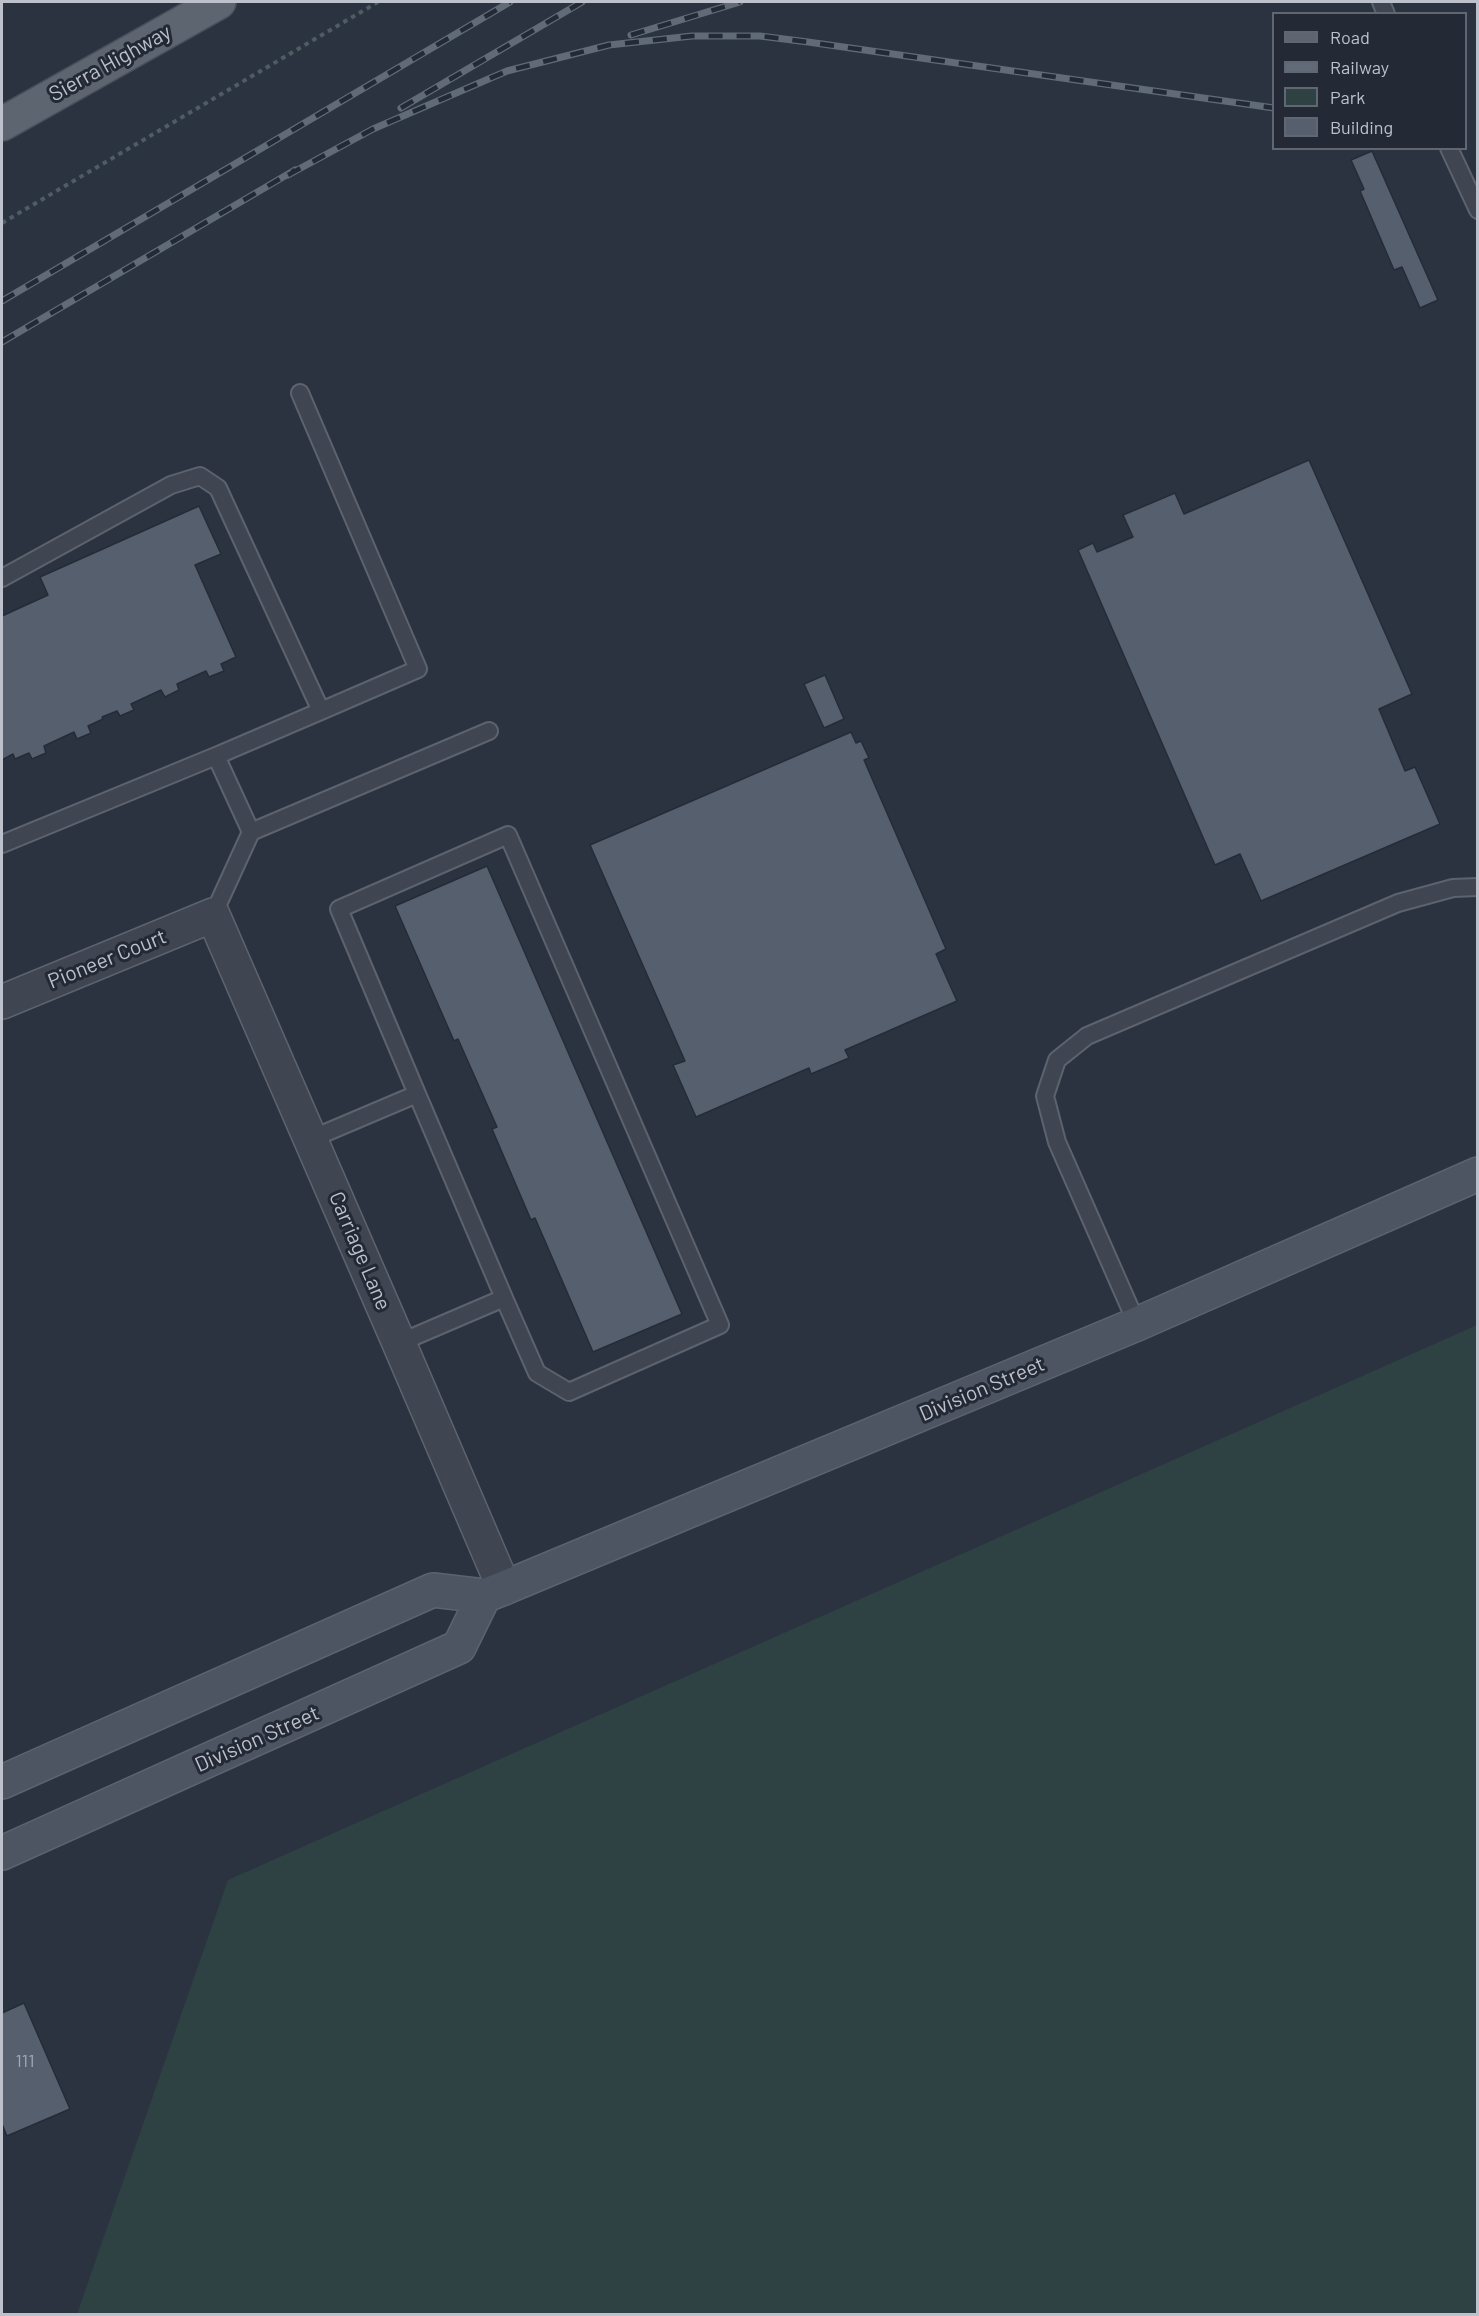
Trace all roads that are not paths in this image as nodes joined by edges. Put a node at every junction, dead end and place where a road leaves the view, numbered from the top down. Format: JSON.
{"nodes":[{"id":1,"x":212,"y":3,"type":"edge"},
{"id":2,"x":2,"y":124,"type":"edge"},
{"id":3,"x":1450,"y":150,"type":"edge"},
{"id":4,"x":1478,"y":210,"type":"edge"},
{"id":5,"x":300,"y":393,"type":"dead end"},
{"id":6,"x":2,"y":578,"type":"edge"},
{"id":7,"x":321,"y":711,"type":"junction"},
{"id":8,"x":489,"y":731,"type":"dead end"},
{"id":9,"x":216,"y":756,"type":"junction"},
{"id":10,"x":251,"y":832,"type":"junction"},
{"id":11,"x":2,"y":844,"type":"edge"},
{"id":12,"x":1478,"y":888,"type":"edge"},
{"id":13,"x":213,"y":915,"type":"junction"},
{"id":14,"x":2,"y":1002,"type":"edge"},
{"id":15,"x":417,"y":1094,"type":"junction"},
{"id":16,"x":311,"y":1139,"type":"junction"},
{"id":17,"x":1478,"y":1174,"type":"edge"},
{"id":18,"x":504,"y":1298,"type":"junction"},
{"id":19,"x":1137,"y":1324,"type":"junction"},
{"id":20,"x":399,"y":1343,"type":"junction"},
{"id":21,"x":494,"y":1592,"type":"junction"},
{"id":22,"x":2,"y":1782,"type":"edge"},
{"id":23,"x":2,"y":1853,"type":"edge"}],
"edges":[{"from":1,"to":2,"type":"main road","name":"Sierra Highway"},
{"from":3,"to":4,"type":"lane"},
{"from":5,"to":7,"type":"lane"},
{"from":6,"to":7,"type":"lane"},
{"from":7,"to":9,"type":"lane"},
{"from":8,"to":10,"type":"lane"},
{"from":9,"to":10,"type":"lane"},
{"from":9,"to":11,"type":"lane"},
{"from":10,"to":13,"type":"lane"},
{"from":12,"to":19,"type":"lane"},
{"from":13,"to":14,"type":"street","name":"Pioneer Court"},
{"from":13,"to":16,"type":"street","name":"Carriage Lane"},
{"from":15,"to":16,"type":"lane"},
{"from":15,"to":18,"type":"lane"},
{"from":15,"to":18,"type":"lane"},
{"from":16,"to":20,"type":"street","name":"Carriage Lane"},
{"from":17,"to":19,"type":"main road","name":"Division Street"},
{"from":18,"to":20,"type":"lane"},
{"from":19,"to":21,"type":"main road","name":"Division Street"},
{"from":20,"to":21,"type":"street","name":"Carriage Lane"},
{"from":21,"to":22,"type":"main road","name":"Division Street"},
{"from":21,"to":23,"type":"main road","name":"Division Street"}]}
